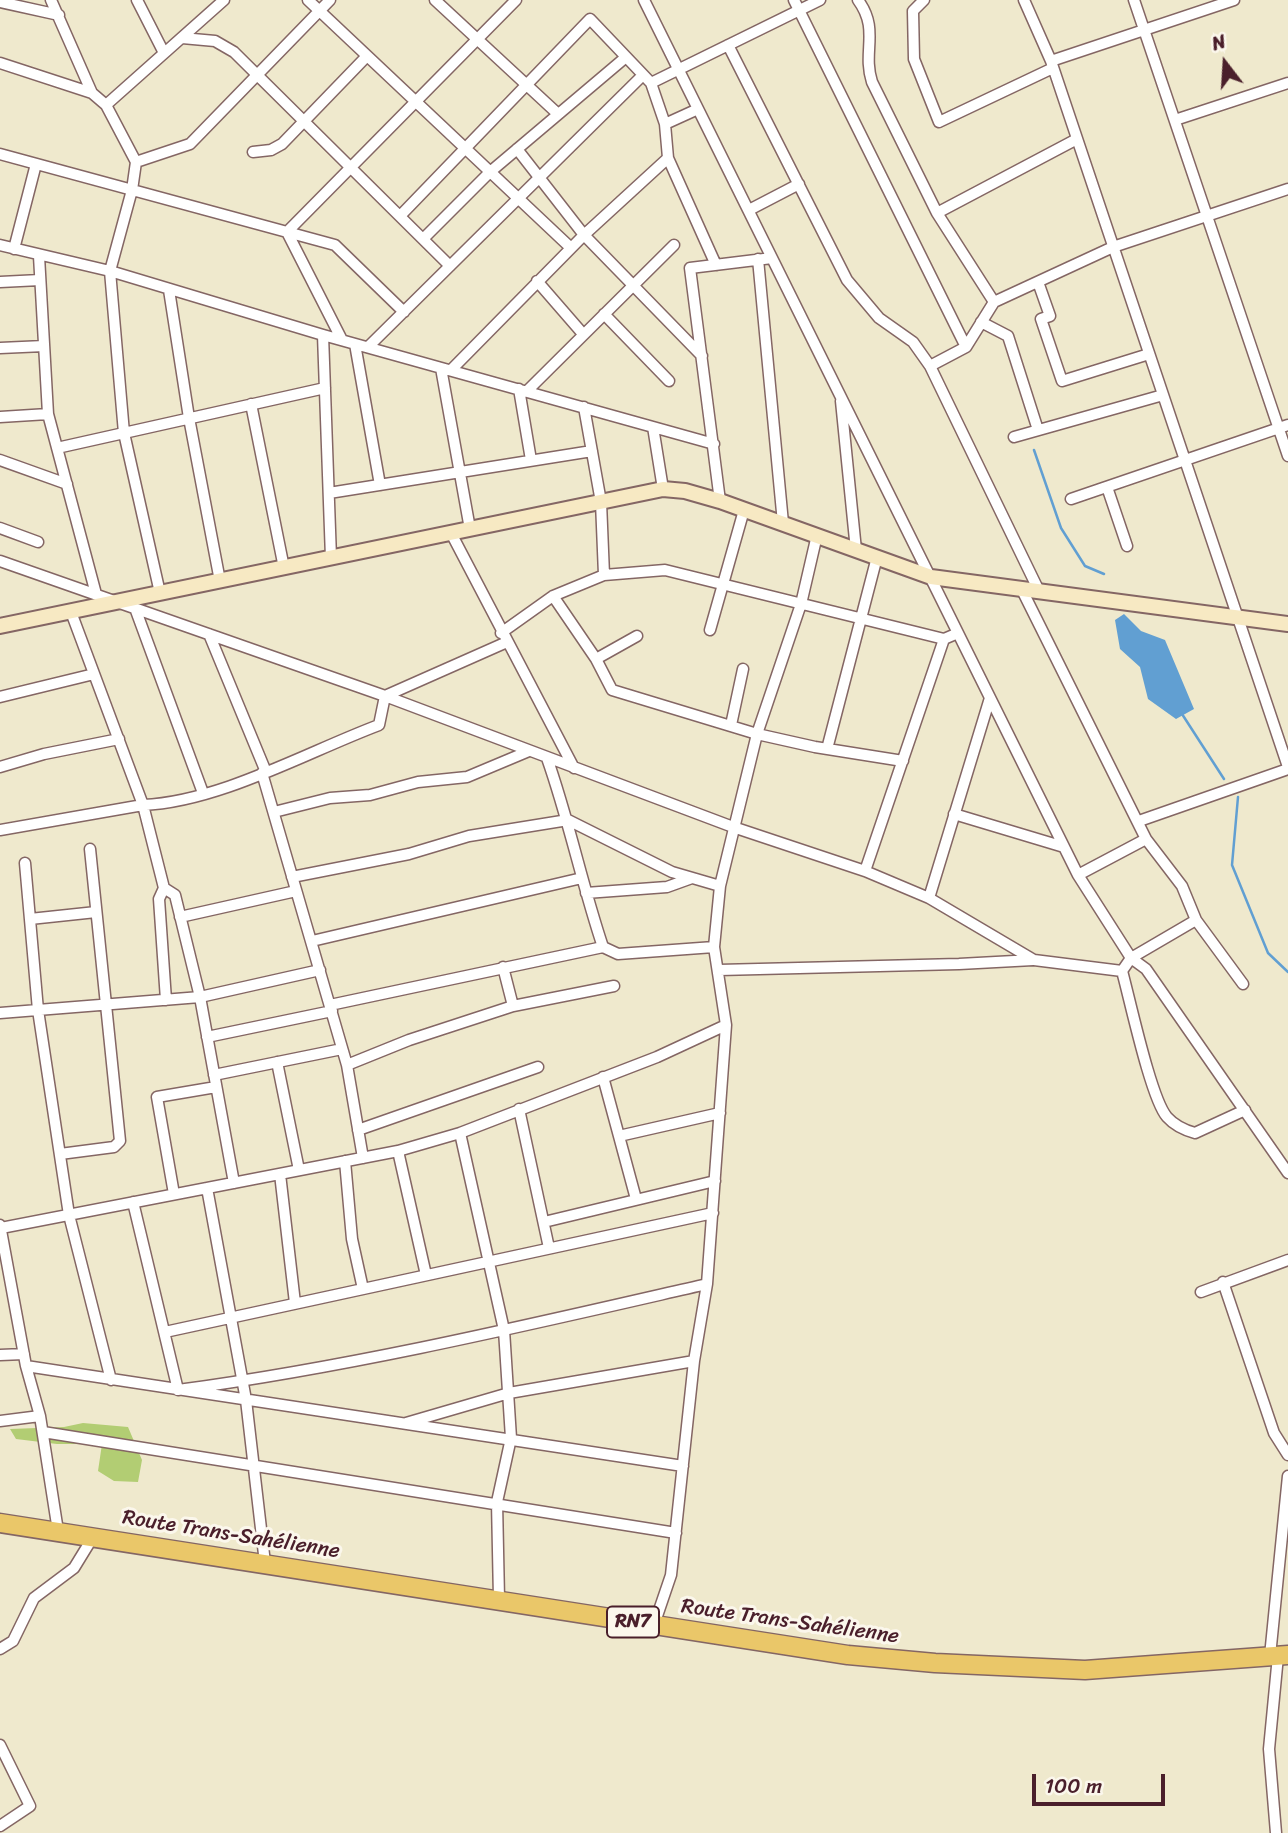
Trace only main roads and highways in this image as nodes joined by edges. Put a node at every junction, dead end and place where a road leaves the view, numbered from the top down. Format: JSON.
{"nodes":[{"id":1,"x":0,"y":1523,"type":"edge"},
{"id":2,"x":1279,"y":1656,"type":"edge"}],
"edges":[{"from":1,"to":2,"type":"highway","name":"Route Trans-Sahélienne","number":"RN7"}]}
